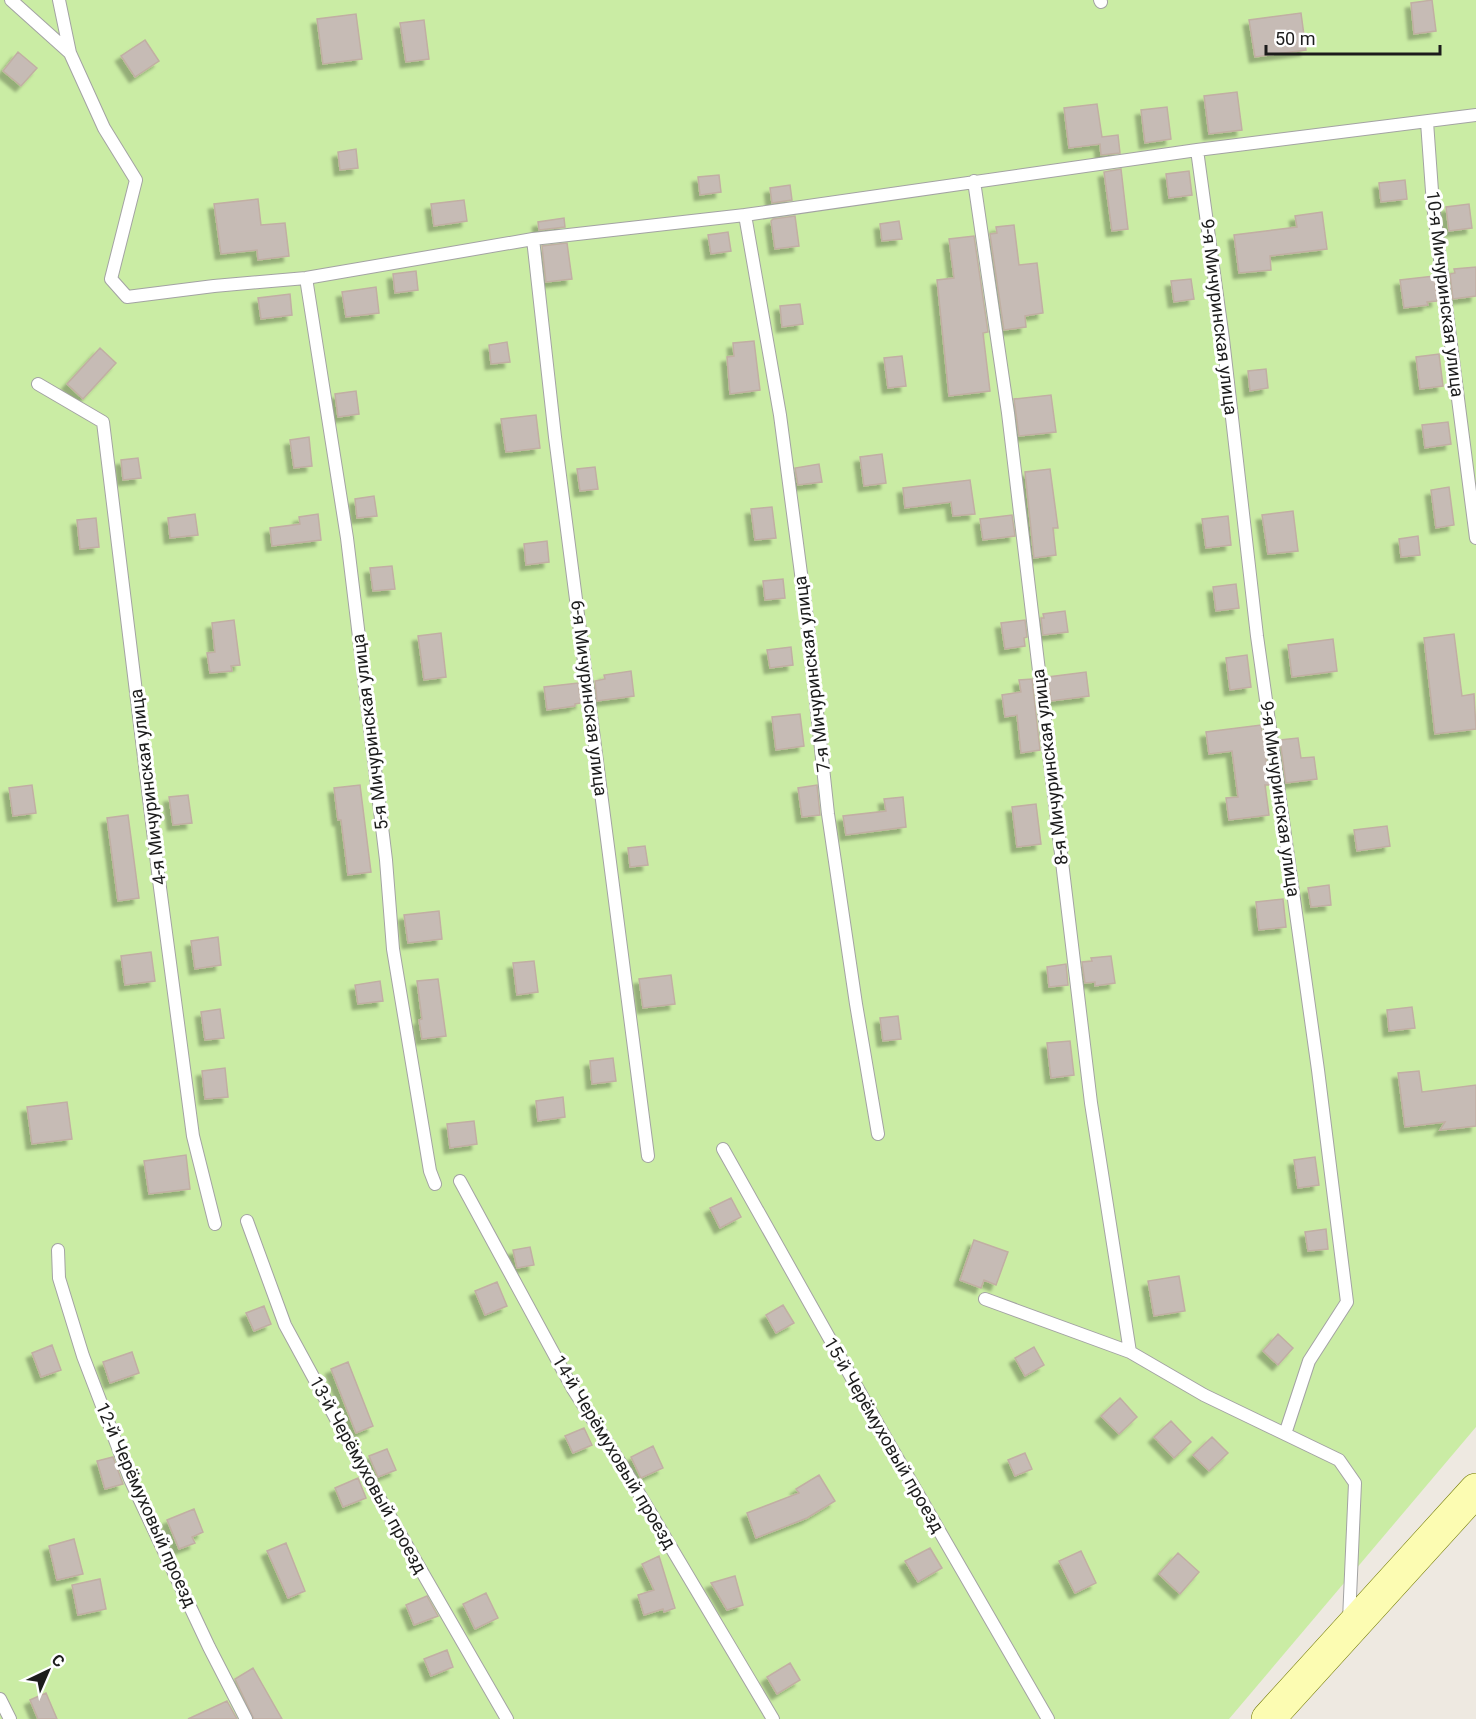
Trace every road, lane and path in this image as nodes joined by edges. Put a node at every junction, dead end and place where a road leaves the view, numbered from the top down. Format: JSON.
{"nodes":[{"id":1,"x":11,"y":0,"type":"edge"},
{"id":2,"x":59,"y":0,"type":"edge"},
{"id":3,"x":70,"y":53,"type":"junction"},
{"id":4,"x":1476,"y":115,"type":"edge"},
{"id":5,"x":1427,"y":122,"type":"junction"},
{"id":6,"x":1197,"y":150,"type":"junction"},
{"id":7,"x":974,"y":181,"type":"junction"},
{"id":8,"x":746,"y":215,"type":"junction"},
{"id":9,"x":533,"y":239,"type":"junction"},
{"id":10,"x":306,"y":278,"type":"junction"},
{"id":11,"x":38,"y":384,"type":"dead end"},
{"id":12,"x":1476,"y":538,"type":"edge"},
{"id":13,"x":878,"y":1134,"type":"dead end"},
{"id":14,"x":723,"y":1149,"type":"dead end"},
{"id":15,"x":648,"y":1156,"type":"dead end"},
{"id":16,"x":460,"y":1181,"type":"dead end"},
{"id":17,"x":435,"y":1184,"type":"dead end"},
{"id":18,"x":247,"y":1221,"type":"dead end"},
{"id":19,"x":215,"y":1224,"type":"dead end"},
{"id":20,"x":58,"y":1250,"type":"dead end"},
{"id":21,"x":985,"y":1299,"type":"dead end"},
{"id":22,"x":1130,"y":1352,"type":"junction"},
{"id":23,"x":1285,"y":1434,"type":"junction"},
{"id":24,"x":1476,"y":1490,"type":"edge"},
{"id":25,"x":1349,"y":1630,"type":"junction"},
{"id":26,"x":0,"y":1699,"type":"edge"},
{"id":27,"x":10,"y":1719,"type":"edge"},
{"id":28,"x":246,"y":1719,"type":"edge"},
{"id":29,"x":507,"y":1719,"type":"edge"},
{"id":30,"x":773,"y":1719,"type":"edge"},
{"id":31,"x":1048,"y":1719,"type":"edge"},
{"id":32,"x":1268,"y":1719,"type":"edge"}],
"edges":[{"from":1,"to":3,"type":"lane"},
{"from":2,"to":3,"type":"lane"},
{"from":3,"to":10,"type":"lane"},
{"from":4,"to":5,"type":"lane"},
{"from":5,"to":6,"type":"lane"},
{"from":5,"to":12,"type":"lane","name":"10-я Мичуринская улица"},
{"from":6,"to":7,"type":"lane"},
{"from":6,"to":23,"type":"lane","name":"9-я Мичуринская улица"},
{"from":7,"to":8,"type":"lane"},
{"from":7,"to":22,"type":"lane","name":"8-я Мичуринская улица"},
{"from":8,"to":9,"type":"lane"},
{"from":8,"to":13,"type":"lane","name":"7-я Мичуринская улица"},
{"from":9,"to":10,"type":"lane"},
{"from":9,"to":15,"type":"lane","name":"6-я Мичуринская улица"},
{"from":10,"to":17,"type":"lane","name":"5-я Мичуринская улица"},
{"from":11,"to":19,"type":"lane","name":"4-я Мичуринская улица"},
{"from":14,"to":31,"type":"lane","name":"15-й Черёмуховый проезд"},
{"from":16,"to":30,"type":"lane","name":"14-й Черёмуховый проезд"},
{"from":18,"to":29,"type":"lane","name":"13-й Черёмуховый проезд"},
{"from":20,"to":28,"type":"lane","name":"12-й Черёмуховый проезд"},
{"from":21,"to":22,"type":"lane"},
{"from":22,"to":23,"type":"lane"},
{"from":23,"to":25,"type":"lane"},
{"from":24,"to":25,"type":"main road"},
{"from":25,"to":32,"type":"main road"},
{"from":26,"to":27,"type":"lane"}]}
